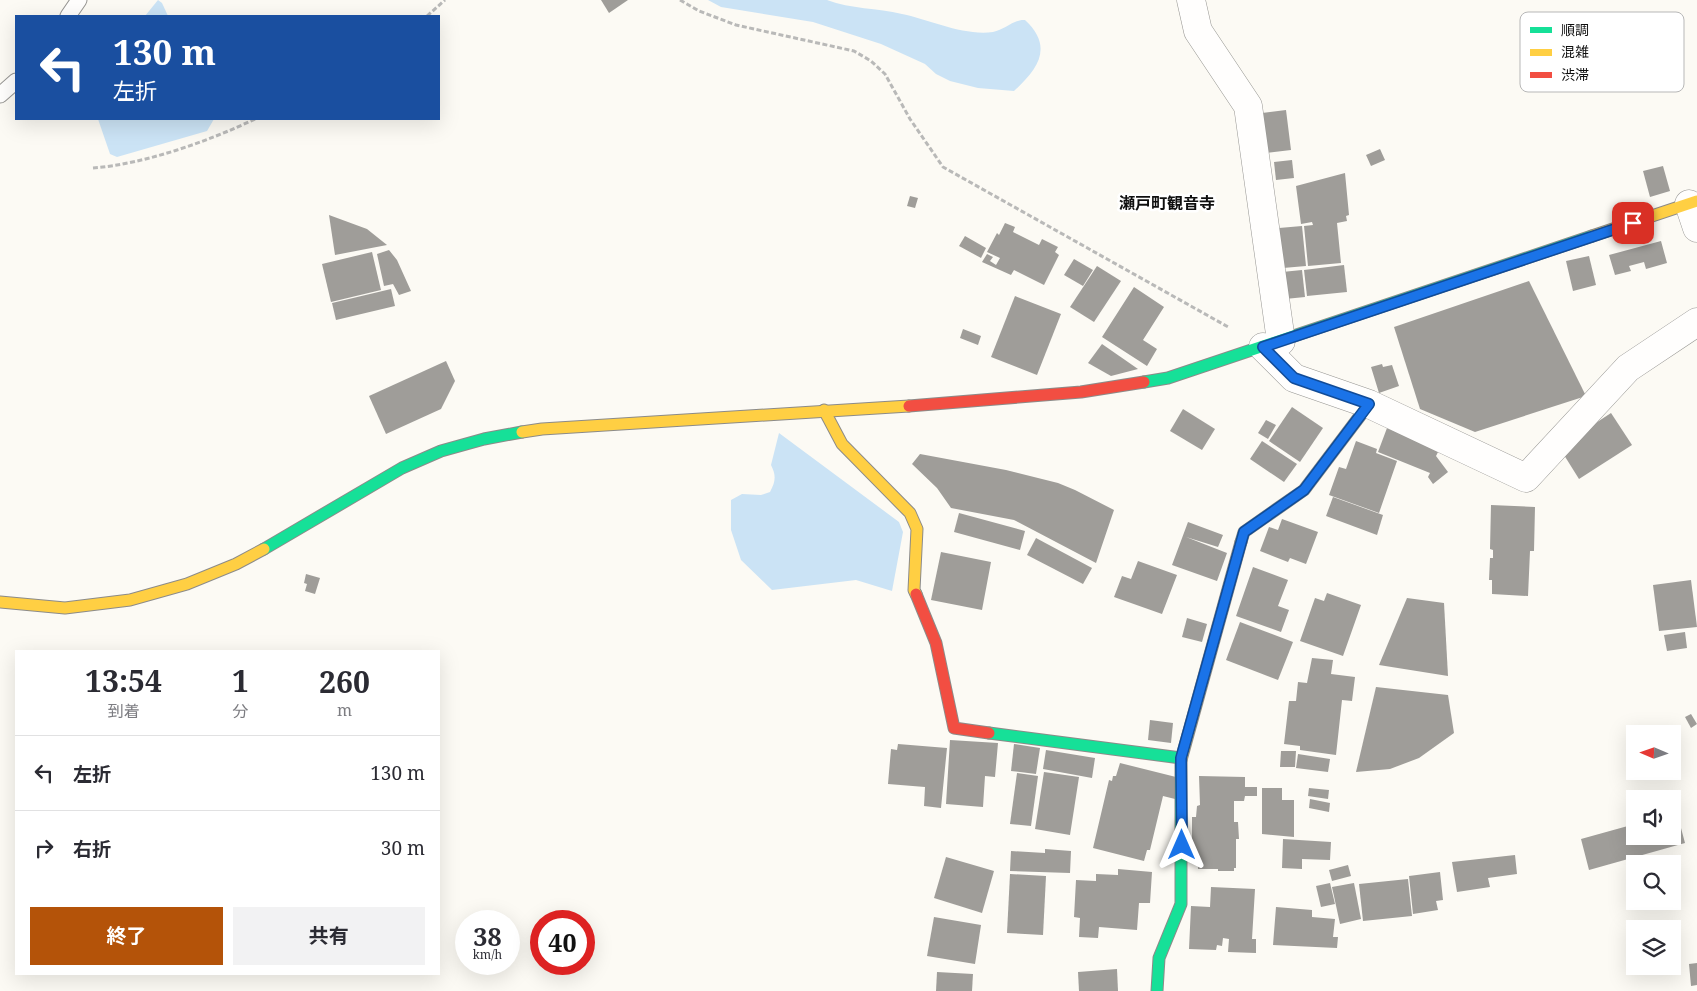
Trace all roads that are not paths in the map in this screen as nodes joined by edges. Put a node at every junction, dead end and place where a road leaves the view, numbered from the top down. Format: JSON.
{"nodes":[{"id":1,"x":79,"y":0,"type":"edge"},
{"id":2,"x":1191,"y":0,"type":"edge"},
{"id":3,"x":69,"y":15,"type":"edge"},
{"id":4,"x":15,"y":83,"type":"edge"},
{"id":5,"x":0,"y":95,"type":"edge"},
{"id":6,"x":1694,"y":211,"type":"edge"},
{"id":7,"x":1697,"y":322,"type":"edge"},
{"id":8,"x":1272,"y":344,"type":"junction"},
{"id":9,"x":1369,"y":404,"type":"junction"},
{"id":10,"x":824,"y":410,"type":"junction"},
{"id":11,"x":0,"y":602,"type":"edge"},
{"id":12,"x":1181,"y":758,"type":"junction"},
{"id":13,"x":1158,"y":991,"type":"edge"}],
"edges":[{"from":1,"to":3,"type":"lane"},
{"from":2,"to":8,"type":"street"},
{"from":4,"to":5,"type":"lane"},
{"from":6,"to":8,"type":"street"},
{"from":7,"to":9,"type":"street"},
{"from":8,"to":9,"type":"street"},
{"from":8,"to":10,"type":"street"},
{"from":9,"to":12,"type":"street"},
{"from":10,"to":11,"type":"street"},
{"from":10,"to":12,"type":"street"},
{"from":12,"to":13,"type":"street"}]}
